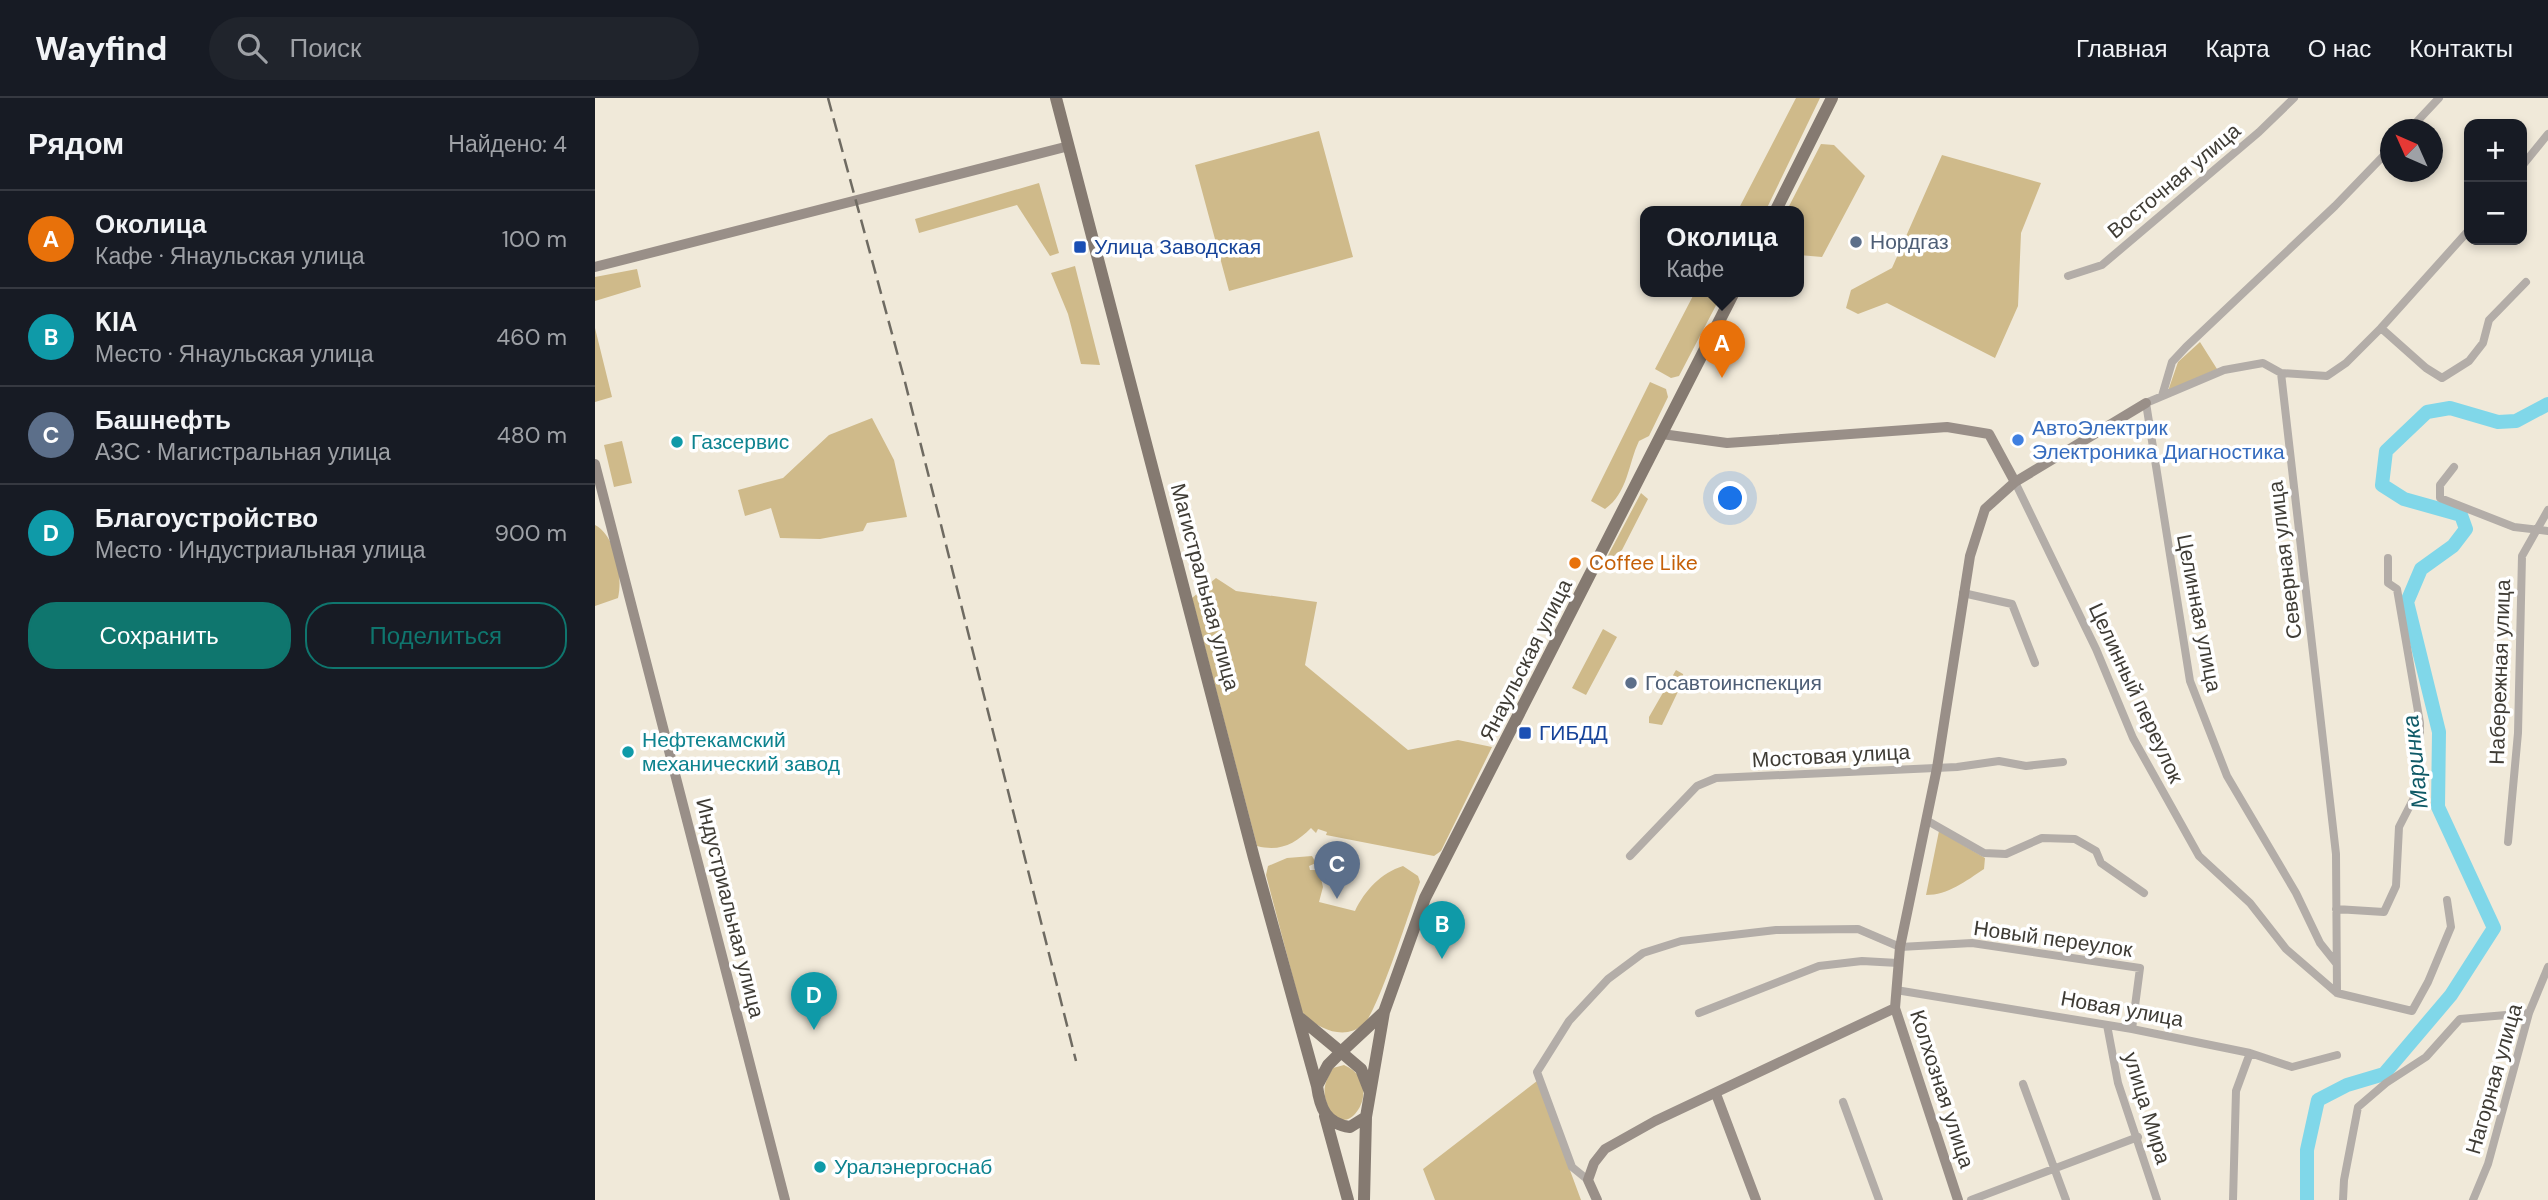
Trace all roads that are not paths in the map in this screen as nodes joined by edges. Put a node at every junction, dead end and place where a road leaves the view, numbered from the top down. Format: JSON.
{"nodes":[{"id":1,"x":1056,"y":98,"type":"edge"},
{"id":2,"x":1832,"y":98,"type":"edge"},
{"id":3,"x":2294,"y":98,"type":"edge"},
{"id":4,"x":2439,"y":98,"type":"edge"},
{"id":5,"x":2419,"y":119,"type":"edge"},
{"id":6,"x":2548,"y":134,"type":"edge"},
{"id":7,"x":1069,"y":146,"type":"junction"},
{"id":8,"x":2380,"y":159,"type":"edge"},
{"id":9,"x":2527,"y":160,"type":"edge"},
{"id":10,"x":1778,"y":206,"type":"edge"},
{"id":11,"x":2464,"y":236,"type":"edge"},
{"id":12,"x":595,"y":267,"type":"edge"},
{"id":13,"x":2068,"y":276,"type":"dead end"},
{"id":14,"x":2526,"y":282,"type":"dead end"},
{"id":15,"x":1731,"y":297,"type":"edge"},
{"id":16,"x":2381,"y":328,"type":"junction"},
{"id":17,"x":2281,"y":373,"type":"junction"},
{"id":18,"x":2162,"y":396,"type":"junction"},
{"id":19,"x":2146,"y":403,"type":"junction"},
{"id":20,"x":1662,"y":434,"type":"junction"},
{"id":21,"x":595,"y":464,"type":"edge"},
{"id":22,"x":2454,"y":467,"type":"dead end"},
{"id":23,"x":2015,"y":482,"type":"junction"},
{"id":24,"x":2548,"y":510,"type":"edge"},
{"id":25,"x":2535,"y":528,"type":"junction"},
{"id":26,"x":2548,"y":531,"type":"edge"},
{"id":27,"x":2388,"y":558,"type":"dead end"},
{"id":28,"x":1963,"y":593,"type":"junction"},
{"id":29,"x":2035,"y":663,"type":"dead end"},
{"id":30,"x":2063,"y":762,"type":"dead end"},
{"id":31,"x":1937,"y":768,"type":"junction"},
{"id":32,"x":1926,"y":820,"type":"junction"},
{"id":33,"x":2508,"y":842,"type":"dead end"},
{"id":34,"x":1630,"y":856,"type":"dead end"},
{"id":35,"x":2144,"y":893,"type":"dead end"},
{"id":36,"x":2447,"y":900,"type":"dead end"},
{"id":37,"x":2336,"y":909,"type":"junction"},
{"id":38,"x":1900,"y":947,"type":"junction"},
{"id":39,"x":2336,"y":962,"type":"junction"},
{"id":40,"x":1898,"y":963,"type":"junction"},
{"id":41,"x":2547,"y":973,"type":"edge"},
{"id":42,"x":1896,"y":990,"type":"junction"},
{"id":43,"x":2337,"y":993,"type":"junction"},
{"id":44,"x":1895,"y":1008,"type":"junction"},
{"id":45,"x":1384,"y":1013,"type":"junction"},
{"id":46,"x":1699,"y":1013,"type":"dead end"},
{"id":47,"x":2529,"y":1013,"type":"junction"},
{"id":48,"x":1297,"y":1014,"type":"junction"},
{"id":49,"x":2107,"y":1025,"type":"junction"},
{"id":50,"x":2132,"y":1029,"type":"junction"},
{"id":51,"x":1341,"y":1052,"type":"junction"},
{"id":52,"x":2250,"y":1053,"type":"junction"},
{"id":53,"x":2337,"y":1055,"type":"dead end"},
{"id":54,"x":2023,"y":1084,"type":"dead end"},
{"id":55,"x":1317,"y":1086,"type":"junction"},
{"id":56,"x":1370,"y":1092,"type":"junction"},
{"id":57,"x":1716,"y":1094,"type":"junction"},
{"id":58,"x":1843,"y":1101,"type":"dead end"},
{"id":59,"x":1325,"y":1115,"type":"junction"},
{"id":60,"x":1366,"y":1117,"type":"junction"},
{"id":61,"x":2137,"y":1137,"type":"junction"},
{"id":62,"x":2056,"y":1169,"type":"junction"},
{"id":63,"x":1588,"y":1180,"type":"junction"},
{"id":64,"x":785,"y":1200,"type":"edge"},
{"id":65,"x":1348,"y":1200,"type":"edge"},
{"id":66,"x":1364,"y":1200,"type":"edge"},
{"id":67,"x":1597,"y":1200,"type":"edge"},
{"id":68,"x":1756,"y":1200,"type":"edge"},
{"id":69,"x":1879,"y":1200,"type":"edge"},
{"id":70,"x":1958,"y":1200,"type":"edge"},
{"id":71,"x":1971,"y":1200,"type":"edge"},
{"id":72,"x":2066,"y":1200,"type":"edge"},
{"id":73,"x":2157,"y":1200,"type":"edge"},
{"id":74,"x":2233,"y":1200,"type":"edge"},
{"id":75,"x":2343,"y":1200,"type":"edge"},
{"id":76,"x":2473,"y":1200,"type":"edge"}],
"edges":[{"from":1,"to":7,"type":"main road","name":"Магистральная улица"},
{"from":2,"to":10,"type":"main road"},
{"from":3,"to":13,"type":"street","name":"Восточная улица"},
{"from":4,"to":5,"type":"street"},
{"from":6,"to":9,"type":"street"},
{"from":7,"to":12,"type":"street"},
{"from":7,"to":48,"type":"main road","name":"Магистральная улица"},
{"from":8,"to":18,"type":"street"},
{"from":11,"to":16,"type":"street"},
{"from":14,"to":16,"type":"street"},
{"from":15,"to":20,"type":"main road","name":"Янаульская улица"},
{"from":16,"to":17,"type":"street"},
{"from":17,"to":18,"type":"street"},
{"from":17,"to":37,"type":"street","name":"Северная улица"},
{"from":18,"to":19,"type":"street"},
{"from":19,"to":23,"type":"street","name":"Колхозная улица"},
{"from":19,"to":39,"type":"street","name":"Целинная улица"},
{"from":20,"to":23,"type":"street"},
{"from":20,"to":45,"type":"main road","name":"Янаульская улица"},
{"from":21,"to":64,"type":"street","name":"Индустриальная улица"},
{"from":22,"to":25,"type":"street"},
{"from":23,"to":28,"type":"street","name":"Колхозная улица"},
{"from":23,"to":43,"type":"street","name":"Целинный переулок"},
{"from":24,"to":25,"type":"street","name":"Набережная улица"},
{"from":25,"to":26,"type":"street"},
{"from":25,"to":33,"type":"street","name":"Набережная улица"},
{"from":27,"to":37,"type":"street"},
{"from":28,"to":29,"type":"street"},
{"from":28,"to":31,"type":"street","name":"Колхозная улица"},
{"from":30,"to":31,"type":"street","name":"Мостовая улица"},
{"from":31,"to":32,"type":"street","name":"Колхозная улица"},
{"from":31,"to":34,"type":"street","name":"Мостовая улица"},
{"from":32,"to":35,"type":"street"},
{"from":32,"to":38,"type":"street","name":"Колхозная улица"},
{"from":36,"to":43,"type":"street","name":"Целинный переулок"},
{"from":37,"to":39,"type":"street","name":"Северная улица"},
{"from":38,"to":40,"type":"street","name":"Колхозная улица"},
{"from":38,"to":50,"type":"street","name":"Новый переулок"},
{"from":38,"to":63,"type":"street","name":"Новый переулок"},
{"from":39,"to":43,"type":"street","name":"Северная улица"},
{"from":40,"to":42,"type":"street","name":"Колхозная улица"},
{"from":40,"to":46,"type":"street"},
{"from":41,"to":47,"type":"street","name":"Нагорная улица"},
{"from":42,"to":44,"type":"street","name":"Колхозная улица"},
{"from":42,"to":49,"type":"street","name":"Новая улица"},
{"from":44,"to":57,"type":"street"},
{"from":44,"to":70,"type":"street","name":"Колхозная улица"},
{"from":45,"to":51,"type":"main road"},
{"from":45,"to":56,"type":"main road"},
{"from":47,"to":75,"type":"street"},
{"from":47,"to":76,"type":"street","name":"Нагорная улица"},
{"from":48,"to":51,"type":"main road"},
{"from":48,"to":55,"type":"main road","name":"Магистральная улица"},
{"from":49,"to":50,"type":"street","name":"Новая улица"},
{"from":49,"to":61,"type":"street","name":"улица Мира"},
{"from":50,"to":52,"type":"street","name":"Новая улица"},
{"from":51,"to":55,"type":"main road"},
{"from":51,"to":56,"type":"main road"},
{"from":52,"to":53,"type":"street","name":"Новая улица"},
{"from":52,"to":74,"type":"street"},
{"from":54,"to":62,"type":"street"},
{"from":55,"to":59,"type":"main road","name":"Магистральная улица"},
{"from":56,"to":60,"type":"main road"},
{"from":57,"to":63,"type":"street"},
{"from":57,"to":68,"type":"street"},
{"from":58,"to":69,"type":"street"},
{"from":59,"to":60,"type":"main road"},
{"from":59,"to":65,"type":"main road","name":"Магистральная улица"},
{"from":60,"to":66,"type":"main road"},
{"from":61,"to":62,"type":"street"},
{"from":61,"to":73,"type":"street","name":"улица Мира"},
{"from":62,"to":71,"type":"street"},
{"from":62,"to":72,"type":"street"},
{"from":63,"to":67,"type":"street"}]}
